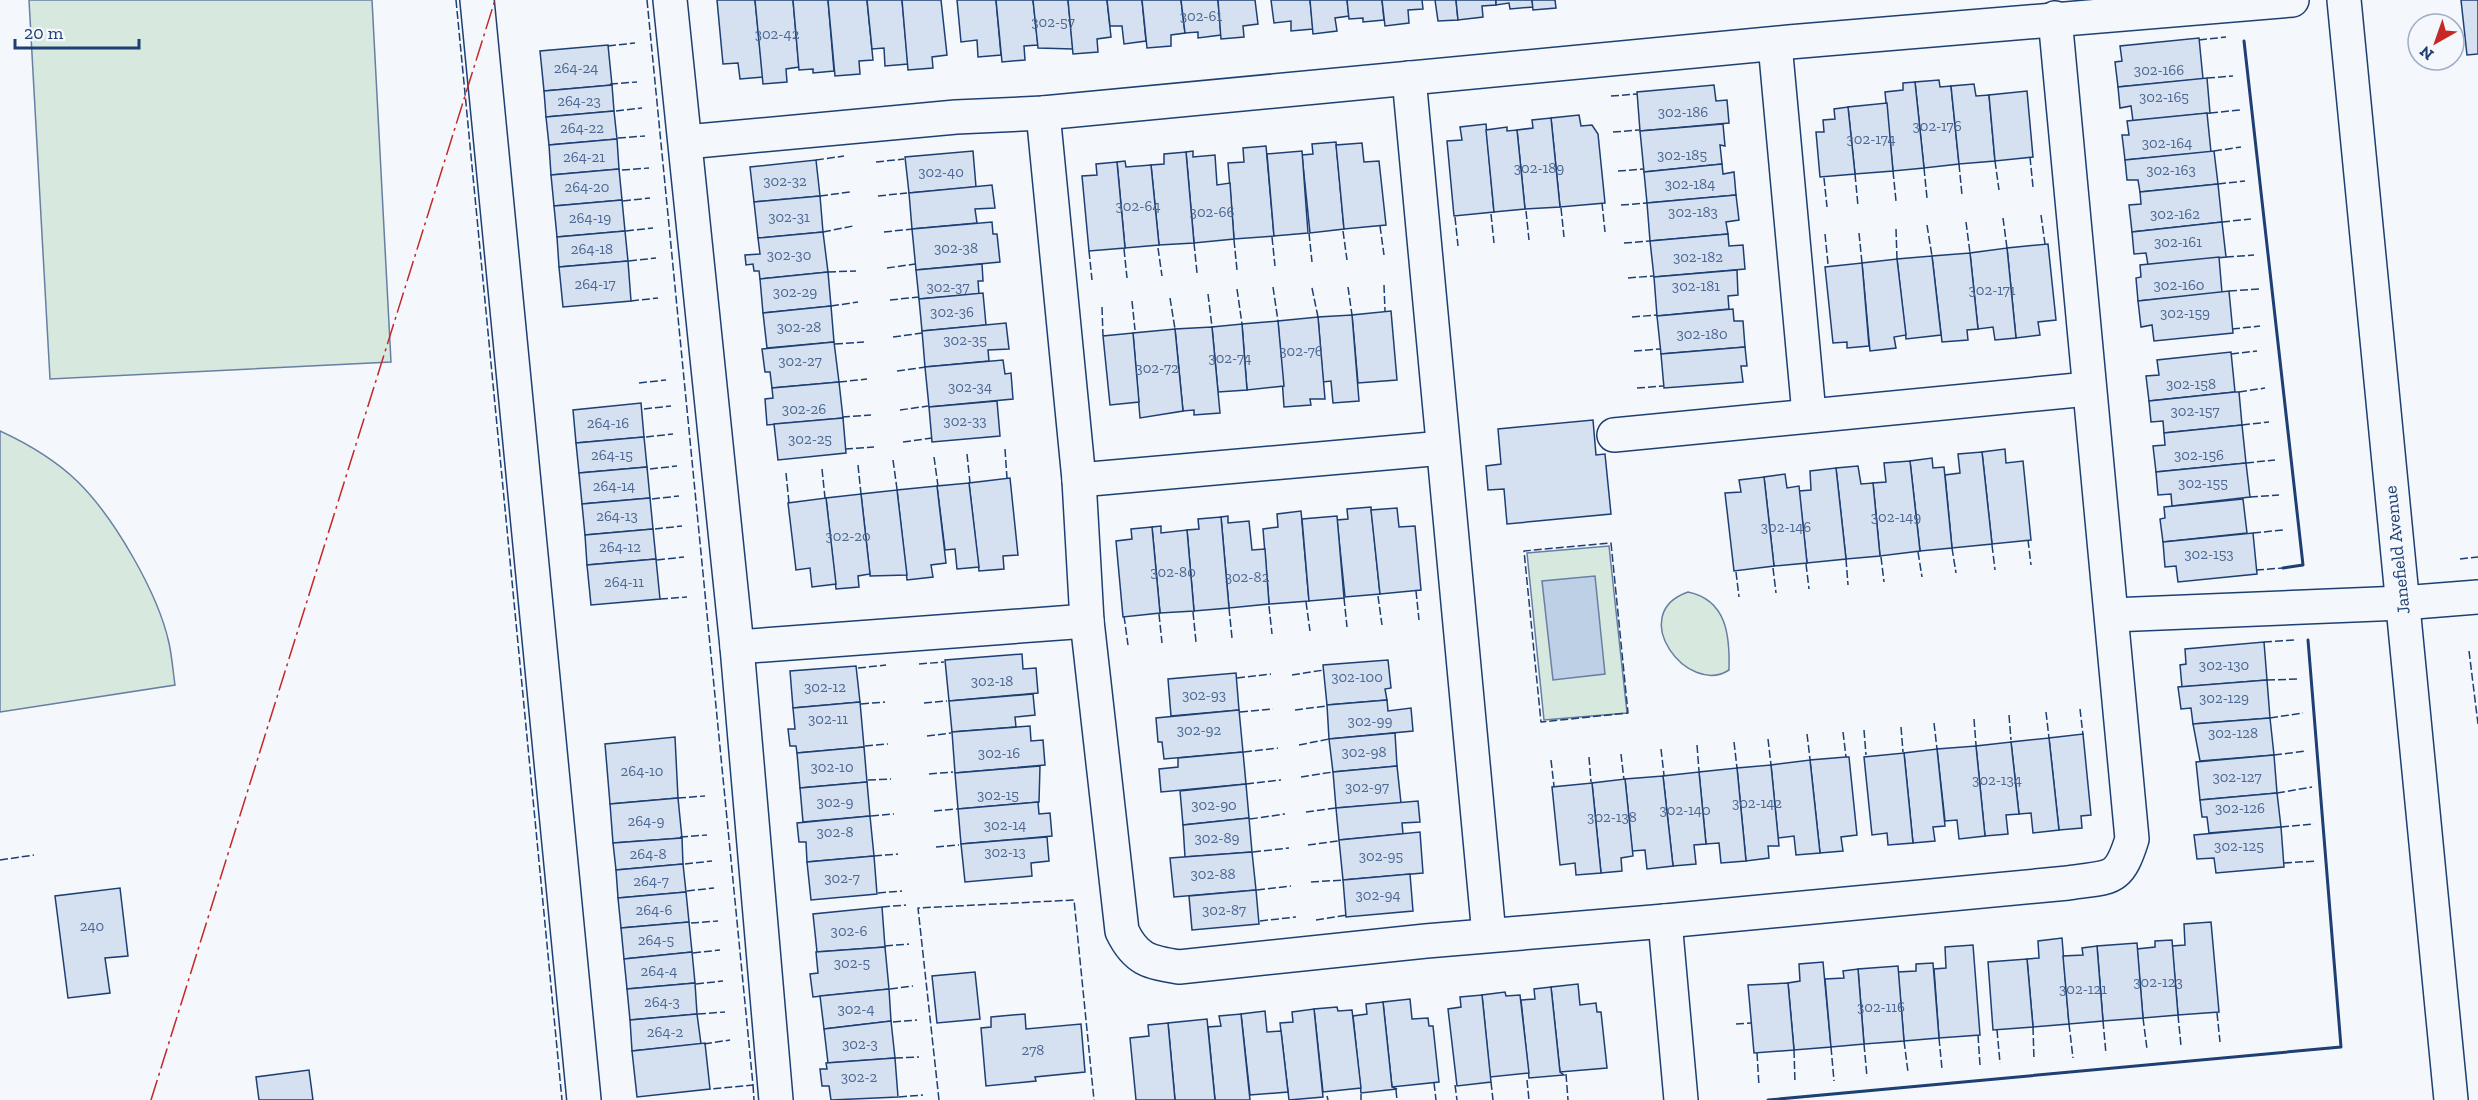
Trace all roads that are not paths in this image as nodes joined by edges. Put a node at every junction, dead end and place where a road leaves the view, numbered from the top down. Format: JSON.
{"nodes":[{"id":1,"x":477,"y":0,"type":"edge"},
{"id":2,"x":670,"y":0,"type":"edge"},
{"id":3,"x":2292,"y":0,"type":"edge"},
{"id":4,"x":2344,"y":0,"type":"edge"},
{"id":5,"x":2055,"y":18,"type":"junction"},
{"id":6,"x":1775,"y":44,"type":"junction"},
{"id":7,"x":1409,"y":78,"type":"junction"},
{"id":8,"x":1043,"y":113,"type":"junction"},
{"id":9,"x":686,"y":142,"type":"junction"},
{"id":10,"x":2088,"y":388,"type":"junction"},
{"id":11,"x":1809,"y":414,"type":"junction"},
{"id":12,"x":1614,"y":435,"type":"dead end"},
{"id":13,"x":1443,"y":448,"type":"junction"},
{"id":14,"x":1079,"y":480,"type":"junction"},
{"id":15,"x":2478,"y":597,"type":"edge"},
{"id":16,"x":2402,"y":603,"type":"junction"},
{"id":17,"x":2112,"y":615,"type":"junction"},
{"id":18,"x":1087,"y":621,"type":"junction"},
{"id":19,"x":737,"y":647,"type":"junction"},
{"id":20,"x":1665,"y":921,"type":"junction"},
{"id":21,"x":1489,"y":935,"type":"junction"},
{"id":22,"x":584,"y":1100,"type":"edge"},
{"id":23,"x":776,"y":1100,"type":"edge"},
{"id":24,"x":1681,"y":1100,"type":"edge"},
{"id":25,"x":2451,"y":1100,"type":"edge"}],
"edges":[{"from":1,"to":22,"type":"street"},
{"from":2,"to":9,"type":"street"},
{"from":3,"to":5,"type":"street"},
{"from":4,"to":16,"type":"street","name":"Janefield Avenue"},
{"from":5,"to":6,"type":"street"},
{"from":5,"to":10,"type":"street"},
{"from":6,"to":7,"type":"street"},
{"from":6,"to":11,"type":"street"},
{"from":7,"to":8,"type":"street"},
{"from":7,"to":13,"type":"street"},
{"from":8,"to":9,"type":"street"},
{"from":8,"to":14,"type":"street"},
{"from":9,"to":19,"type":"street"},
{"from":10,"to":11,"type":"street"},
{"from":10,"to":17,"type":"street"},
{"from":11,"to":12,"type":"street"},
{"from":13,"to":14,"type":"street"},
{"from":13,"to":21,"type":"street"},
{"from":14,"to":18,"type":"street"},
{"from":15,"to":16,"type":"street"},
{"from":16,"to":17,"type":"street"},
{"from":16,"to":25,"type":"street","name":"Janefield Avenue"},
{"from":17,"to":20,"type":"street"},
{"from":18,"to":19,"type":"street"},
{"from":18,"to":21,"type":"street"},
{"from":19,"to":23,"type":"street"},
{"from":20,"to":21,"type":"street"},
{"from":20,"to":24,"type":"street"}]}
